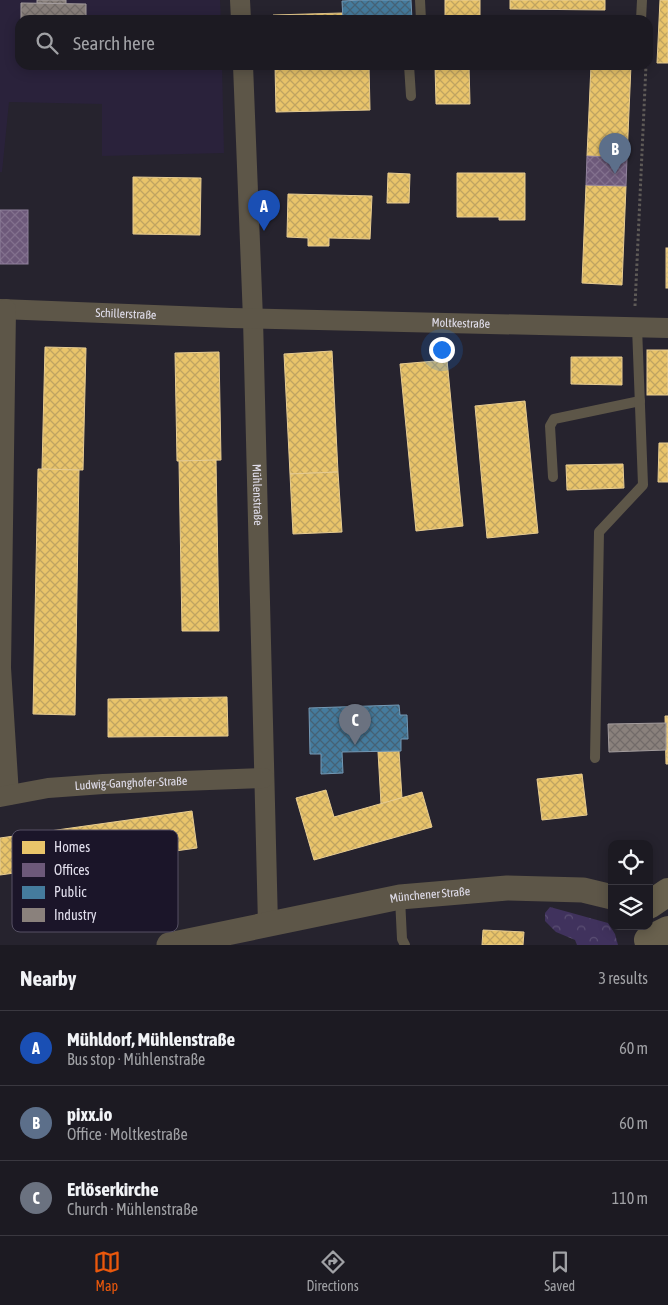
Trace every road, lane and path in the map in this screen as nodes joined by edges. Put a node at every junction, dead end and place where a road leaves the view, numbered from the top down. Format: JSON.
{"nodes":[{"id":1,"x":240,"y":0,"type":"edge"},
{"id":2,"x":420,"y":0,"type":"edge"},
{"id":3,"x":642,"y":0,"type":"edge"},
{"id":4,"x":241,"y":15,"type":"edge"},
{"id":5,"x":421,"y":15,"type":"edge"},
{"id":6,"x":642,"y":15,"type":"edge"},
{"id":7,"x":243,"y":70,"type":"edge"},
{"id":8,"x":410,"y":70,"type":"edge"},
{"id":9,"x":646,"y":70,"type":"edge"},
{"id":10,"x":411,"y":96,"type":"dead end"},
{"id":11,"x":3,"y":309,"type":"edge"},
{"id":12,"x":253,"y":319,"type":"junction"},
{"id":13,"x":636,"y":327,"type":"junction"},
{"id":14,"x":668,"y":328,"type":"edge"},
{"id":15,"x":640,"y":402,"type":"junction"},
{"id":16,"x":552,"y":477,"type":"dead end"},
{"id":17,"x":595,"y":758,"type":"dead end"},
{"id":18,"x":264,"y":778,"type":"junction"},
{"id":19,"x":4,"y":796,"type":"edge"},
{"id":20,"x":668,"y":892,"type":"edge"},
{"id":21,"x":608,"y":896,"type":"edge"},
{"id":22,"x":400,"y":897,"type":"junction"},
{"id":23,"x":653,"y":902,"type":"edge"},
{"id":24,"x":255,"y":930,"type":"junction"},
{"id":25,"x":401,"y":943,"type":"edge"},
{"id":26,"x":169,"y":945,"type":"edge"}],
"edges":[{"from":1,"to":4,"type":"street"},
{"from":2,"to":5,"type":"lane"},
{"from":3,"to":6,"type":"lane"},
{"from":7,"to":12,"type":"street","name":"Mühlenstraße"},
{"from":8,"to":10,"type":"lane"},
{"from":9,"to":13,"type":"path"},
{"from":11,"to":12,"type":"street","name":"Schillerstraße"},
{"from":11,"to":19,"type":"street"},
{"from":12,"to":13,"type":"street","name":"Moltkestraße"},
{"from":12,"to":18,"type":"street","name":"Mühlenstraße"},
{"from":13,"to":14,"type":"street","name":"Moltkestraße"},
{"from":13,"to":15,"type":"lane"},
{"from":15,"to":16,"type":"lane"},
{"from":15,"to":17,"type":"lane"},
{"from":18,"to":19,"type":"street","name":"Ludwig-Ganghofer-Straße"},
{"from":18,"to":24,"type":"street","name":"Mühlenstraße"},
{"from":20,"to":23,"type":"main road"},
{"from":21,"to":22,"type":"street","name":"Münchener Straße"},
{"from":22,"to":24,"type":"street","name":"Münchener Straße"},
{"from":22,"to":25,"type":"lane"},
{"from":24,"to":26,"type":"street","name":"Münchener Straße"}]}
